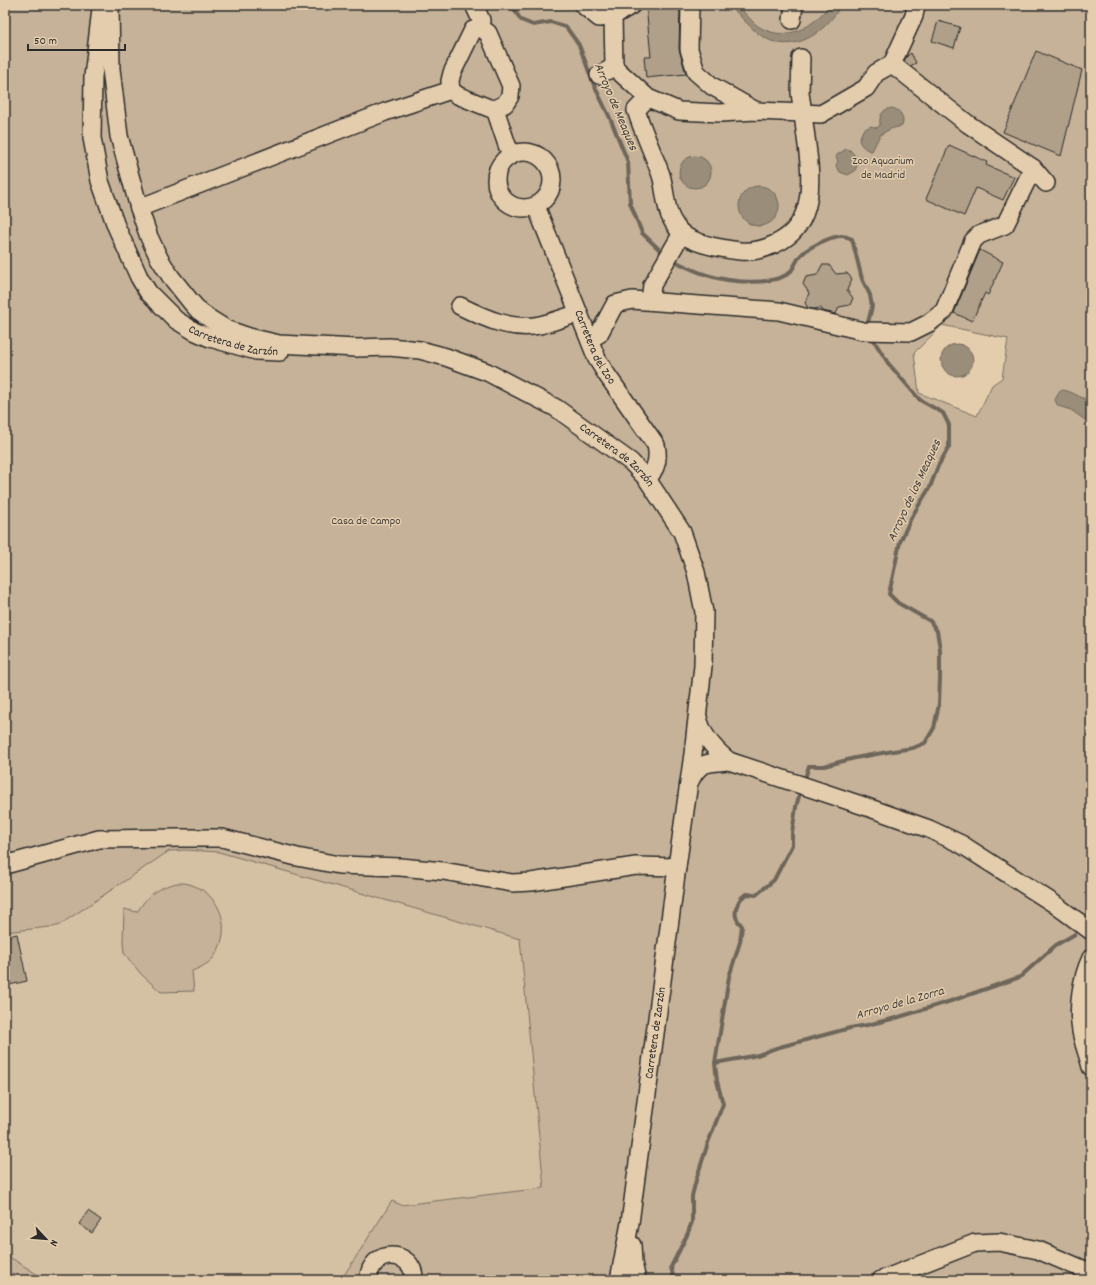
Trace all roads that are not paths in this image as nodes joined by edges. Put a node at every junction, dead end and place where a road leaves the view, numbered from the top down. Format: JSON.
{"nodes":[{"id":1,"x":101,"y":5,"type":"edge"},
{"id":2,"x":110,"y":5,"type":"edge"},
{"id":3,"x":474,"y":5,"type":"edge"},
{"id":4,"x":583,"y":5,"type":"edge"},
{"id":5,"x":632,"y":5,"type":"edge"},
{"id":6,"x":690,"y":5,"type":"edge"},
{"id":7,"x":916,"y":5,"type":"edge"},
{"id":8,"x":613,"y":16,"type":"junction"},
{"id":9,"x":481,"y":28,"type":"junction"},
{"id":10,"x":801,"y":58,"type":"dead end"},
{"id":11,"x":892,"y":64,"type":"junction"},
{"id":12,"x":451,"y":90,"type":"junction"},
{"id":13,"x":648,"y":98,"type":"junction"},
{"id":14,"x":495,"y":109,"type":"junction"},
{"id":15,"x":756,"y":111,"type":"junction"},
{"id":16,"x":802,"y":113,"type":"junction"},
{"id":17,"x":119,"y":136,"type":"junction"},
{"id":18,"x":92,"y":138,"type":"junction"},
{"id":19,"x":512,"y":155,"type":"junction"},
{"id":20,"x":1033,"y":168,"type":"junction"},
{"id":21,"x":1046,"y":182,"type":"dead end"},
{"id":22,"x":536,"y":206,"type":"junction"},
{"id":23,"x":139,"y":208,"type":"junction"},
{"id":24,"x":682,"y":233,"type":"junction"},
{"id":25,"x":171,"y":277,"type":"junction"},
{"id":26,"x":148,"y":292,"type":"junction"},
{"id":27,"x":650,"y":300,"type":"junction"},
{"id":28,"x":460,"y":306,"type":"dead end"},
{"id":29,"x":578,"y":313,"type":"junction"},
{"id":30,"x":590,"y":339,"type":"junction"},
{"id":31,"x":356,"y":348,"type":"junction"},
{"id":32,"x":648,"y":479,"type":"junction"},
{"id":33,"x":698,"y":716,"type":"junction"},
{"id":34,"x":693,"y":754,"type":"junction"},
{"id":35,"x":725,"y":758,"type":"junction"},
{"id":36,"x":689,"y":785,"type":"junction"},
{"id":37,"x":5,"y":865,"type":"edge"},
{"id":38,"x":677,"y":867,"type":"junction"},
{"id":39,"x":1091,"y":931,"type":"edge"},
{"id":40,"x":1091,"y":958,"type":"edge"},
{"id":41,"x":1091,"y":1067,"type":"edge"},
{"id":42,"x":630,"y":1223,"type":"junction"},
{"id":43,"x":1069,"y":1264,"type":"junction"},
{"id":44,"x":1091,"y":1270,"type":"edge"},
{"id":45,"x":369,"y":1280,"type":"edge"},
{"id":46,"x":414,"y":1280,"type":"edge"},
{"id":47,"x":619,"y":1280,"type":"edge"},
{"id":48,"x":638,"y":1280,"type":"edge"},
{"id":49,"x":881,"y":1280,"type":"edge"},
{"id":50,"x":1084,"y":1280,"type":"edge"}],
"edges":[{"from":1,"to":18,"type":"street","name":"Carretera de Zarzón"},
{"from":2,"to":17,"type":"street","name":"Carretera de Zarzón"},
{"from":3,"to":9,"type":"street"},
{"from":4,"to":8,"type":"street"},
{"from":5,"to":8,"type":"street"},
{"from":6,"to":15,"type":"street"},
{"from":7,"to":11,"type":"street"},
{"from":8,"to":13,"type":"street"},
{"from":9,"to":12,"type":"street"},
{"from":9,"to":14,"type":"street"},
{"from":10,"to":16,"type":"street"},
{"from":11,"to":16,"type":"street"},
{"from":11,"to":20,"type":"street"},
{"from":12,"to":14,"type":"street"},
{"from":12,"to":23,"type":"street"},
{"from":13,"to":15,"type":"street"},
{"from":13,"to":24,"type":"street"},
{"from":14,"to":19,"type":"street"},
{"from":15,"to":16,"type":"street"},
{"from":16,"to":24,"type":"street"},
{"from":17,"to":18,"type":"street"},
{"from":17,"to":23,"type":"street","name":"Carretera de Zarzón"},
{"from":18,"to":26,"type":"street","name":"Carretera de Zarzón"},
{"from":19,"to":22,"type":"street"},
{"from":19,"to":22,"type":"street"},
{"from":20,"to":21,"type":"street"},
{"from":20,"to":27,"type":"street"},
{"from":22,"to":29,"type":"street","name":"Carretera del Zoo"},
{"from":23,"to":25,"type":"street","name":"Carretera de Zarzón"},
{"from":24,"to":27,"type":"street"},
{"from":25,"to":26,"type":"street"},
{"from":25,"to":31,"type":"street","name":"Carretera de Zarzón"},
{"from":26,"to":31,"type":"street","name":"Carretera de Zarzón"},
{"from":27,"to":30,"type":"street"},
{"from":28,"to":29,"type":"street"},
{"from":29,"to":30,"type":"street","name":"Carretera del Zoo"},
{"from":30,"to":32,"type":"street","name":"Carretera del Zoo"},
{"from":31,"to":32,"type":"street","name":"Carretera de Zarzón"},
{"from":32,"to":33,"type":"street","name":"Carretera de Zarzón"},
{"from":33,"to":34,"type":"street","name":"Carretera de Zarzón"},
{"from":33,"to":35,"type":"street","name":"Carretera de Zarzón"},
{"from":34,"to":35,"type":"street"},
{"from":34,"to":36,"type":"street","name":"Carretera de Zarzón"},
{"from":35,"to":36,"type":"street","name":"Carretera de Zarzón"},
{"from":35,"to":39,"type":"street"},
{"from":36,"to":38,"type":"street","name":"Carretera de Zarzón"},
{"from":37,"to":38,"type":"street"},
{"from":38,"to":42,"type":"street","name":"Carretera de Zarzón"},
{"from":40,"to":41,"type":"street"},
{"from":42,"to":47,"type":"street","name":"Carretera de Zarzón"},
{"from":42,"to":48,"type":"street"},
{"from":43,"to":44,"type":"street"},
{"from":43,"to":49,"type":"street"},
{"from":43,"to":50,"type":"street"},
{"from":45,"to":46,"type":"street"}]}
